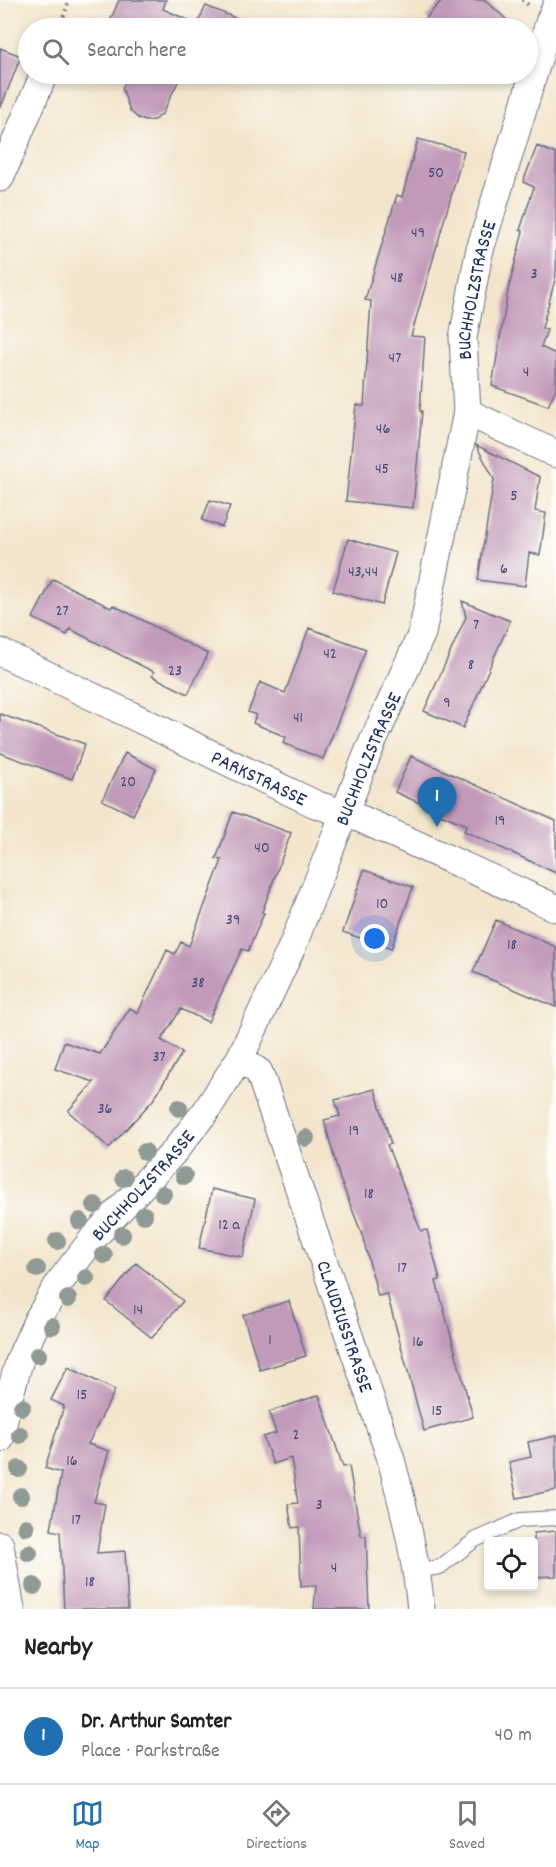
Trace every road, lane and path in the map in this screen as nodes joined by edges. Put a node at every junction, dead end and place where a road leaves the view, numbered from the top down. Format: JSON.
{"nodes":[{"id":1,"x":69,"y":0,"type":"edge"},
{"id":2,"x":556,"y":6,"type":"edge"},
{"id":3,"x":63,"y":18,"type":"edge"},
{"id":4,"x":538,"y":59,"type":"edge"},
{"id":5,"x":40,"y":84,"type":"edge"},
{"id":6,"x":530,"y":84,"type":"edge"},
{"id":7,"x":0,"y":178,"type":"edge"},
{"id":8,"x":467,"y":412,"type":"junction"},
{"id":9,"x":556,"y":454,"type":"edge"},
{"id":10,"x":0,"y":652,"type":"edge"},
{"id":11,"x":344,"y":813,"type":"junction"},
{"id":12,"x":556,"y":908,"type":"edge"},
{"id":13,"x":240,"y":1058,"type":"junction"},
{"id":14,"x":0,"y":1439,"type":"edge"},
{"id":15,"x":556,"y":1518,"type":"edge"},
{"id":16,"x":0,"y":1545,"type":"edge"},
{"id":17,"x":417,"y":1571,"type":"junction"},
{"id":18,"x":11,"y":1609,"type":"edge"},
{"id":19,"x":421,"y":1609,"type":"edge"}],
"edges":[{"from":1,"to":3,"type":"path"},
{"from":2,"to":4,"type":"street","name":"BUCHHOLZSTRASSE"},
{"from":5,"to":7,"type":"street"},
{"from":6,"to":8,"type":"street","name":"BUCHHOLZSTRASSE"},
{"from":8,"to":9,"type":"street"},
{"from":8,"to":11,"type":"street","name":"BUCHHOLZSTRASSE"},
{"from":10,"to":11,"type":"street","name":"PARKSTRASSE"},
{"from":11,"to":12,"type":"street","name":"PARKSTRASSE"},
{"from":11,"to":13,"type":"street","name":"BUCHHOLZSTRASSE"},
{"from":13,"to":14,"type":"street","name":"BUCHHOLZSTRASSE"},
{"from":13,"to":17,"type":"street","name":"CLAUDIUSSTRASSE"},
{"from":15,"to":17,"type":"lane"},
{"from":16,"to":18,"type":"street"},
{"from":17,"to":19,"type":"street","name":"CLAUDIUSSTRASSE"}]}
